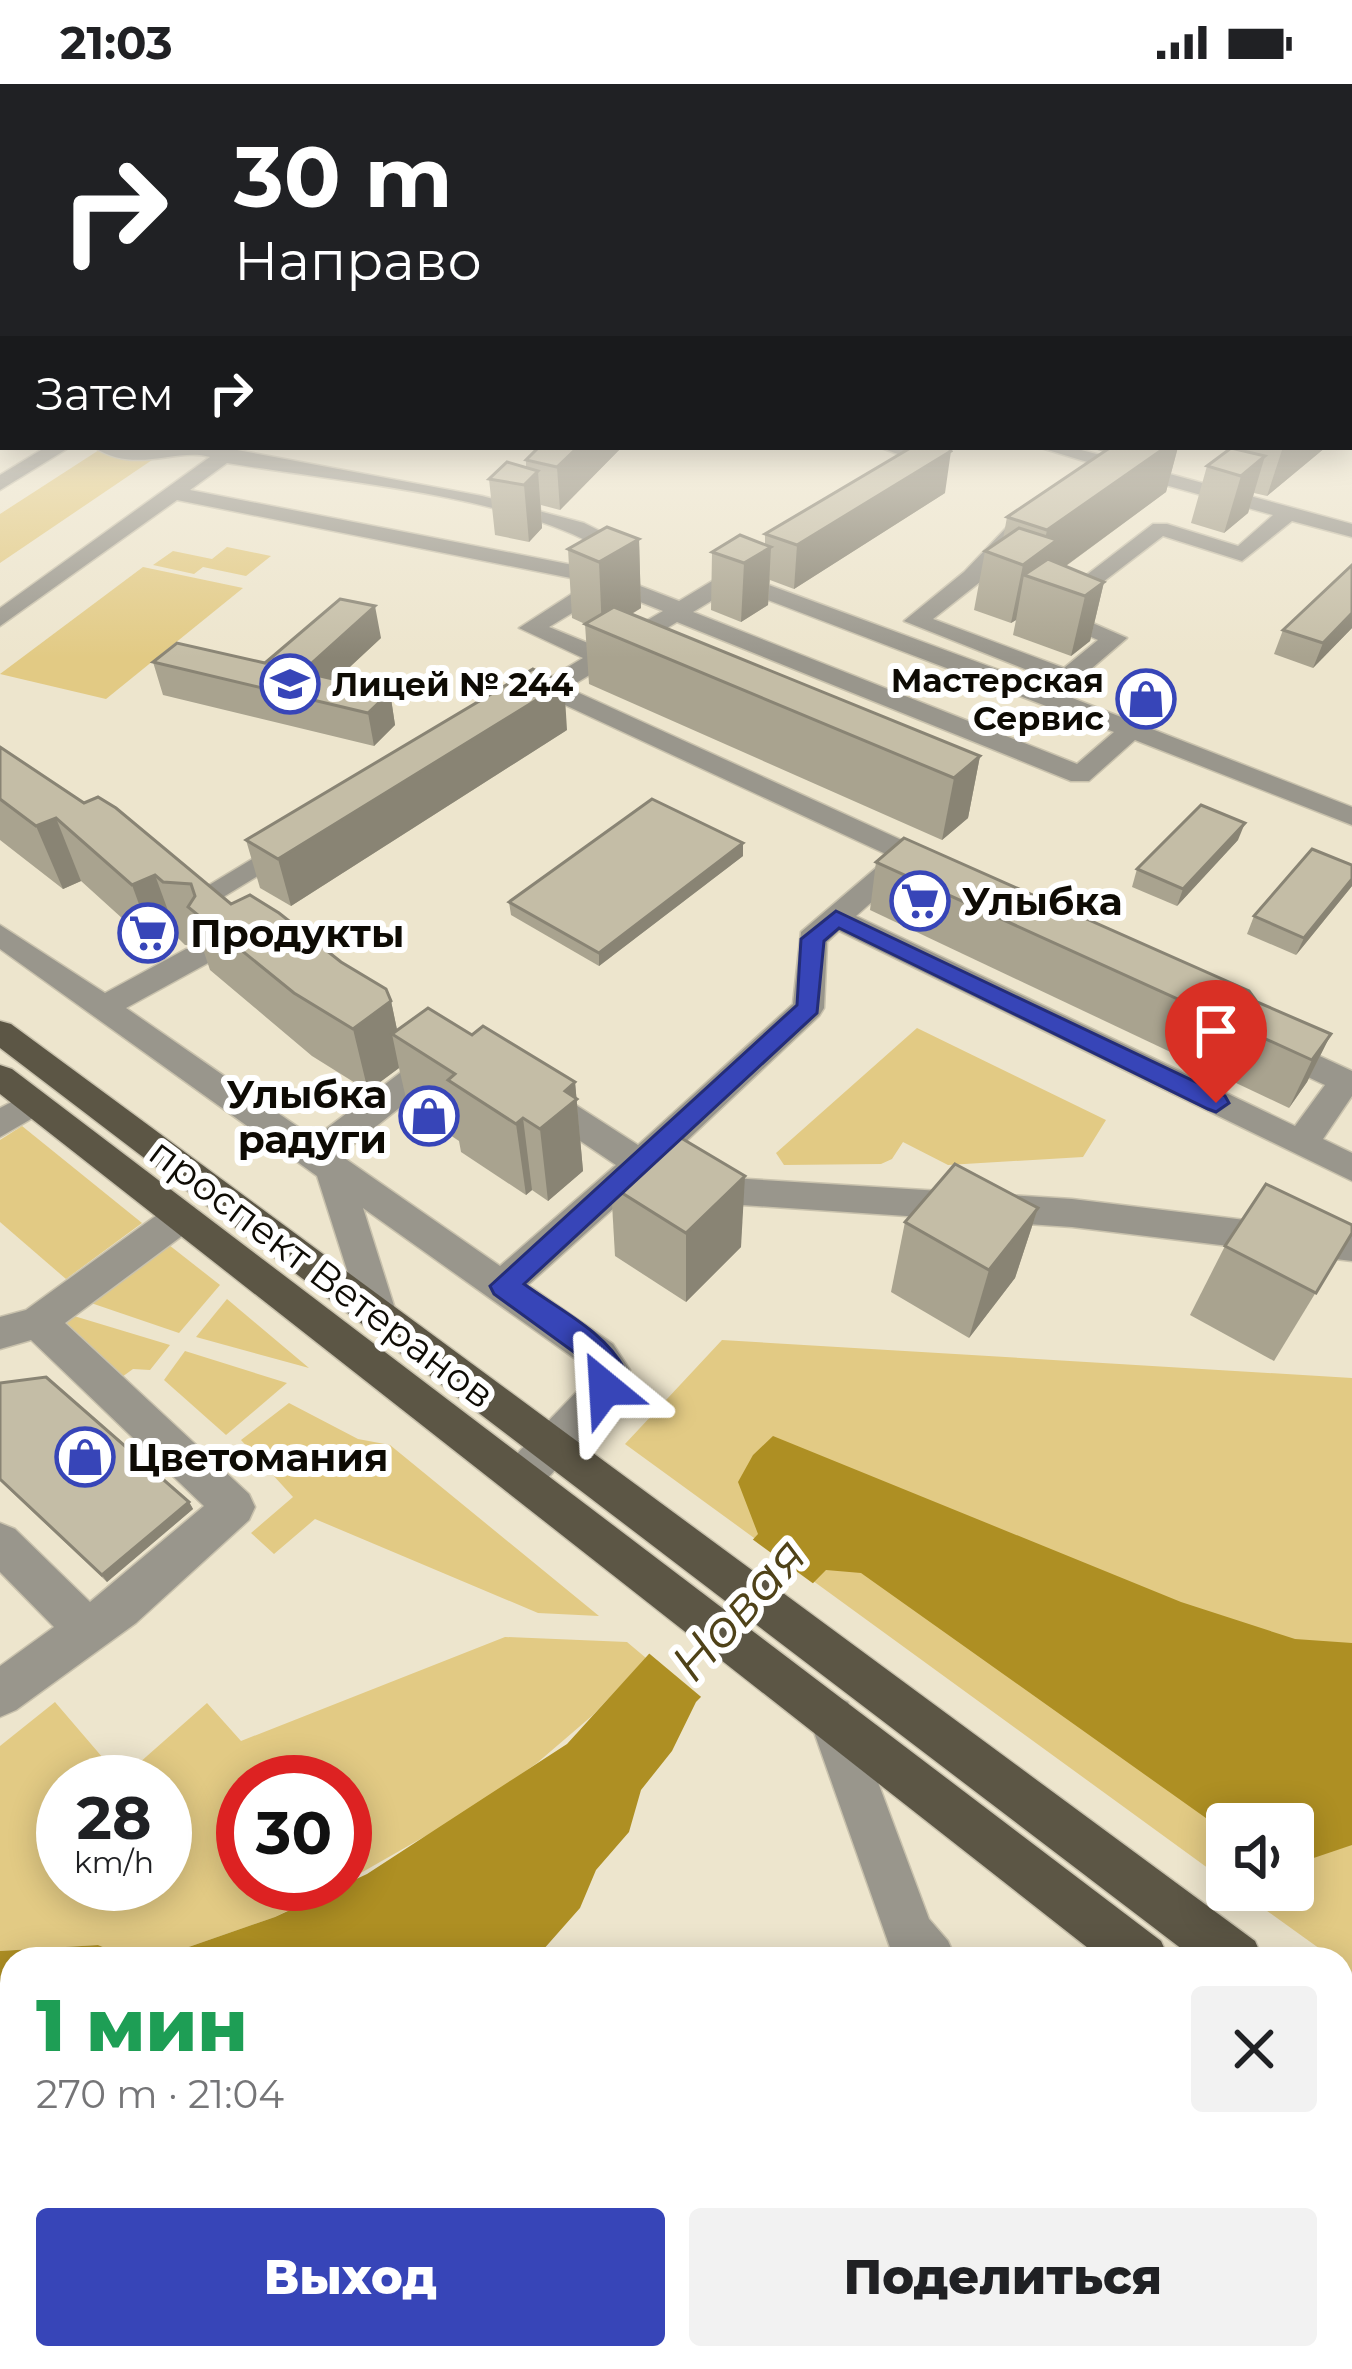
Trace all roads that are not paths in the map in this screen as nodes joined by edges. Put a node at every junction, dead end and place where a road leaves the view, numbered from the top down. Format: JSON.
{"nodes":[{"id":1,"x":36,"y":450,"type":"edge"},
{"id":2,"x":55,"y":450,"type":"edge"},
{"id":3,"x":122,"y":450,"type":"edge"},
{"id":4,"x":179,"y":450,"type":"edge"},
{"id":5,"x":213,"y":450,"type":"edge"},
{"id":6,"x":1060,"y":450,"type":"edge"},
{"id":7,"x":223,"y":457,"type":"junction"},
{"id":8,"x":0,"y":472,"type":"edge"},
{"id":9,"x":1159,"y":477,"type":"junction"},
{"id":10,"x":0,"y":484,"type":"edge"},
{"id":11,"x":1098,"y":487,"type":"edge"},
{"id":12,"x":173,"y":493,"type":"junction"},
{"id":13,"x":1288,"y":513,"type":"junction"},
{"id":14,"x":1028,"y":524,"type":"edge"},
{"id":15,"x":1352,"y":531,"type":"edge"},
{"id":16,"x":770,"y":556,"type":"edge"},
{"id":17,"x":600,"y":578,"type":"junction"},
{"id":18,"x":733,"y":578,"type":"junction"},
{"id":19,"x":679,"y":611,"type":"junction"},
{"id":20,"x":0,"y":619,"type":"edge"},
{"id":21,"x":602,"y":657,"type":"junction"},
{"id":22,"x":1066,"y":677,"type":"junction"},
{"id":23,"x":550,"y":688,"type":"junction"},
{"id":24,"x":1045,"y":696,"type":"junction"},
{"id":25,"x":521,"y":705,"type":"edge"},
{"id":26,"x":1131,"y":730,"type":"junction"},
{"id":27,"x":1352,"y":818,"type":"edge"},
{"id":28,"x":314,"y":830,"type":"edge"},
{"id":29,"x":236,"y":917,"type":"edge"},
{"id":30,"x":836,"y":918,"type":"junction"},
{"id":31,"x":0,"y":935,"type":"edge"},
{"id":32,"x":197,"y":956,"type":"edge"},
{"id":33,"x":104,"y":1007,"type":"junction"},
{"id":34,"x":0,"y":1032,"type":"edge"},
{"id":35,"x":414,"y":1034,"type":"edge"},
{"id":36,"x":1249,"y":1037,"type":"edge"},
{"id":37,"x":482,"y":1061,"type":"edge"},
{"id":38,"x":428,"y":1068,"type":"junction"},
{"id":39,"x":0,"y":1077,"type":"edge"},
{"id":40,"x":520,"y":1085,"type":"edge"},
{"id":41,"x":33,"y":1103,"type":"junction"},
{"id":42,"x":0,"y":1125,"type":"edge"},
{"id":43,"x":1301,"y":1144,"type":"junction"},
{"id":44,"x":324,"y":1160,"type":"junction"},
{"id":45,"x":640,"y":1164,"type":"junction"},
{"id":46,"x":1352,"y":1168,"type":"edge"},
{"id":47,"x":181,"y":1217,"type":"junction"},
{"id":48,"x":1352,"y":1247,"type":"edge"},
{"id":49,"x":504,"y":1286,"type":"junction"},
{"id":50,"x":377,"y":1312,"type":"junction"},
{"id":51,"x":19,"y":1327,"type":"edge"},
{"id":52,"x":551,"y":1448,"type":"junction"},
{"id":53,"x":520,"y":1478,"type":"junction"},
{"id":54,"x":0,"y":1543,"type":"edge"},
{"id":55,"x":87,"y":1630,"type":"junction"},
{"id":56,"x":9,"y":1676,"type":"edge"},
{"id":57,"x":814,"y":1705,"type":"junction"},
{"id":58,"x":910,"y":1947,"type":"edge"},
{"id":59,"x":1127,"y":1947,"type":"edge"},
{"id":60,"x":1221,"y":1947,"type":"edge"}],
"edges":[{"from":1,"to":8,"type":"street"},
{"from":2,"to":10,"type":"street"},
{"from":3,"to":4,"type":"street"},
{"from":5,"to":7,"type":"street"},
{"from":6,"to":9,"type":"street"},
{"from":7,"to":12,"type":"street"},
{"from":7,"to":17,"type":"street"},
{"from":9,"to":11,"type":"street"},
{"from":9,"to":13,"type":"street"},
{"from":12,"to":17,"type":"street"},
{"from":12,"to":20,"type":"street"},
{"from":13,"to":15,"type":"street"},
{"from":13,"to":22,"type":"street"},
{"from":14,"to":22,"type":"street"},
{"from":16,"to":18,"type":"street"},
{"from":17,"to":19,"type":"street"},
{"from":17,"to":21,"type":"street"},
{"from":18,"to":19,"type":"street"},
{"from":18,"to":24,"type":"street"},
{"from":19,"to":21,"type":"street"},
{"from":19,"to":26,"type":"street"},
{"from":21,"to":23,"type":"street"},
{"from":22,"to":24,"type":"street"},
{"from":23,"to":25,"type":"street"},
{"from":23,"to":30,"type":"street"},
{"from":24,"to":26,"type":"street"},
{"from":26,"to":27,"type":"street"},
{"from":28,"to":29,"type":"street"},
{"from":30,"to":43,"type":"street"},
{"from":30,"to":45,"type":"street"},
{"from":31,"to":33,"type":"street"},
{"from":32,"to":33,"type":"street"},
{"from":33,"to":44,"type":"street"},
{"from":34,"to":50,"type":"main road","name":"проспект Ветеранов"},
{"from":35,"to":38,"type":"street"},
{"from":36,"to":43,"type":"street"},
{"from":37,"to":38,"type":"street"},
{"from":38,"to":44,"type":"street"},
{"from":39,"to":41,"type":"main road","name":"проспект Ветеранов"},
{"from":40,"to":45,"type":"street"},
{"from":41,"to":42,"type":"street"},
{"from":41,"to":47,"type":"main road","name":"проспект Ветеранов"},
{"from":43,"to":46,"type":"street"},
{"from":44,"to":49,"type":"street"},
{"from":44,"to":50,"type":"street"},
{"from":45,"to":48,"type":"street"},
{"from":45,"to":49,"type":"street"},
{"from":47,"to":51,"type":"street"},
{"from":47,"to":53,"type":"main road","name":"проспект Ветеранов"},
{"from":49,"to":52,"type":"street"},
{"from":50,"to":52,"type":"main road","name":"проспект Ветеранов"},
{"from":51,"to":55,"type":"street"},
{"from":52,"to":53,"type":"street"},
{"from":52,"to":60,"type":"main road","name":"проспект Ветеранов"},
{"from":53,"to":57,"type":"main road","name":"проспект Ветеранов"},
{"from":54,"to":55,"type":"street"},
{"from":55,"to":56,"type":"street"},
{"from":57,"to":58,"type":"street"},
{"from":57,"to":59,"type":"main road"}]}
